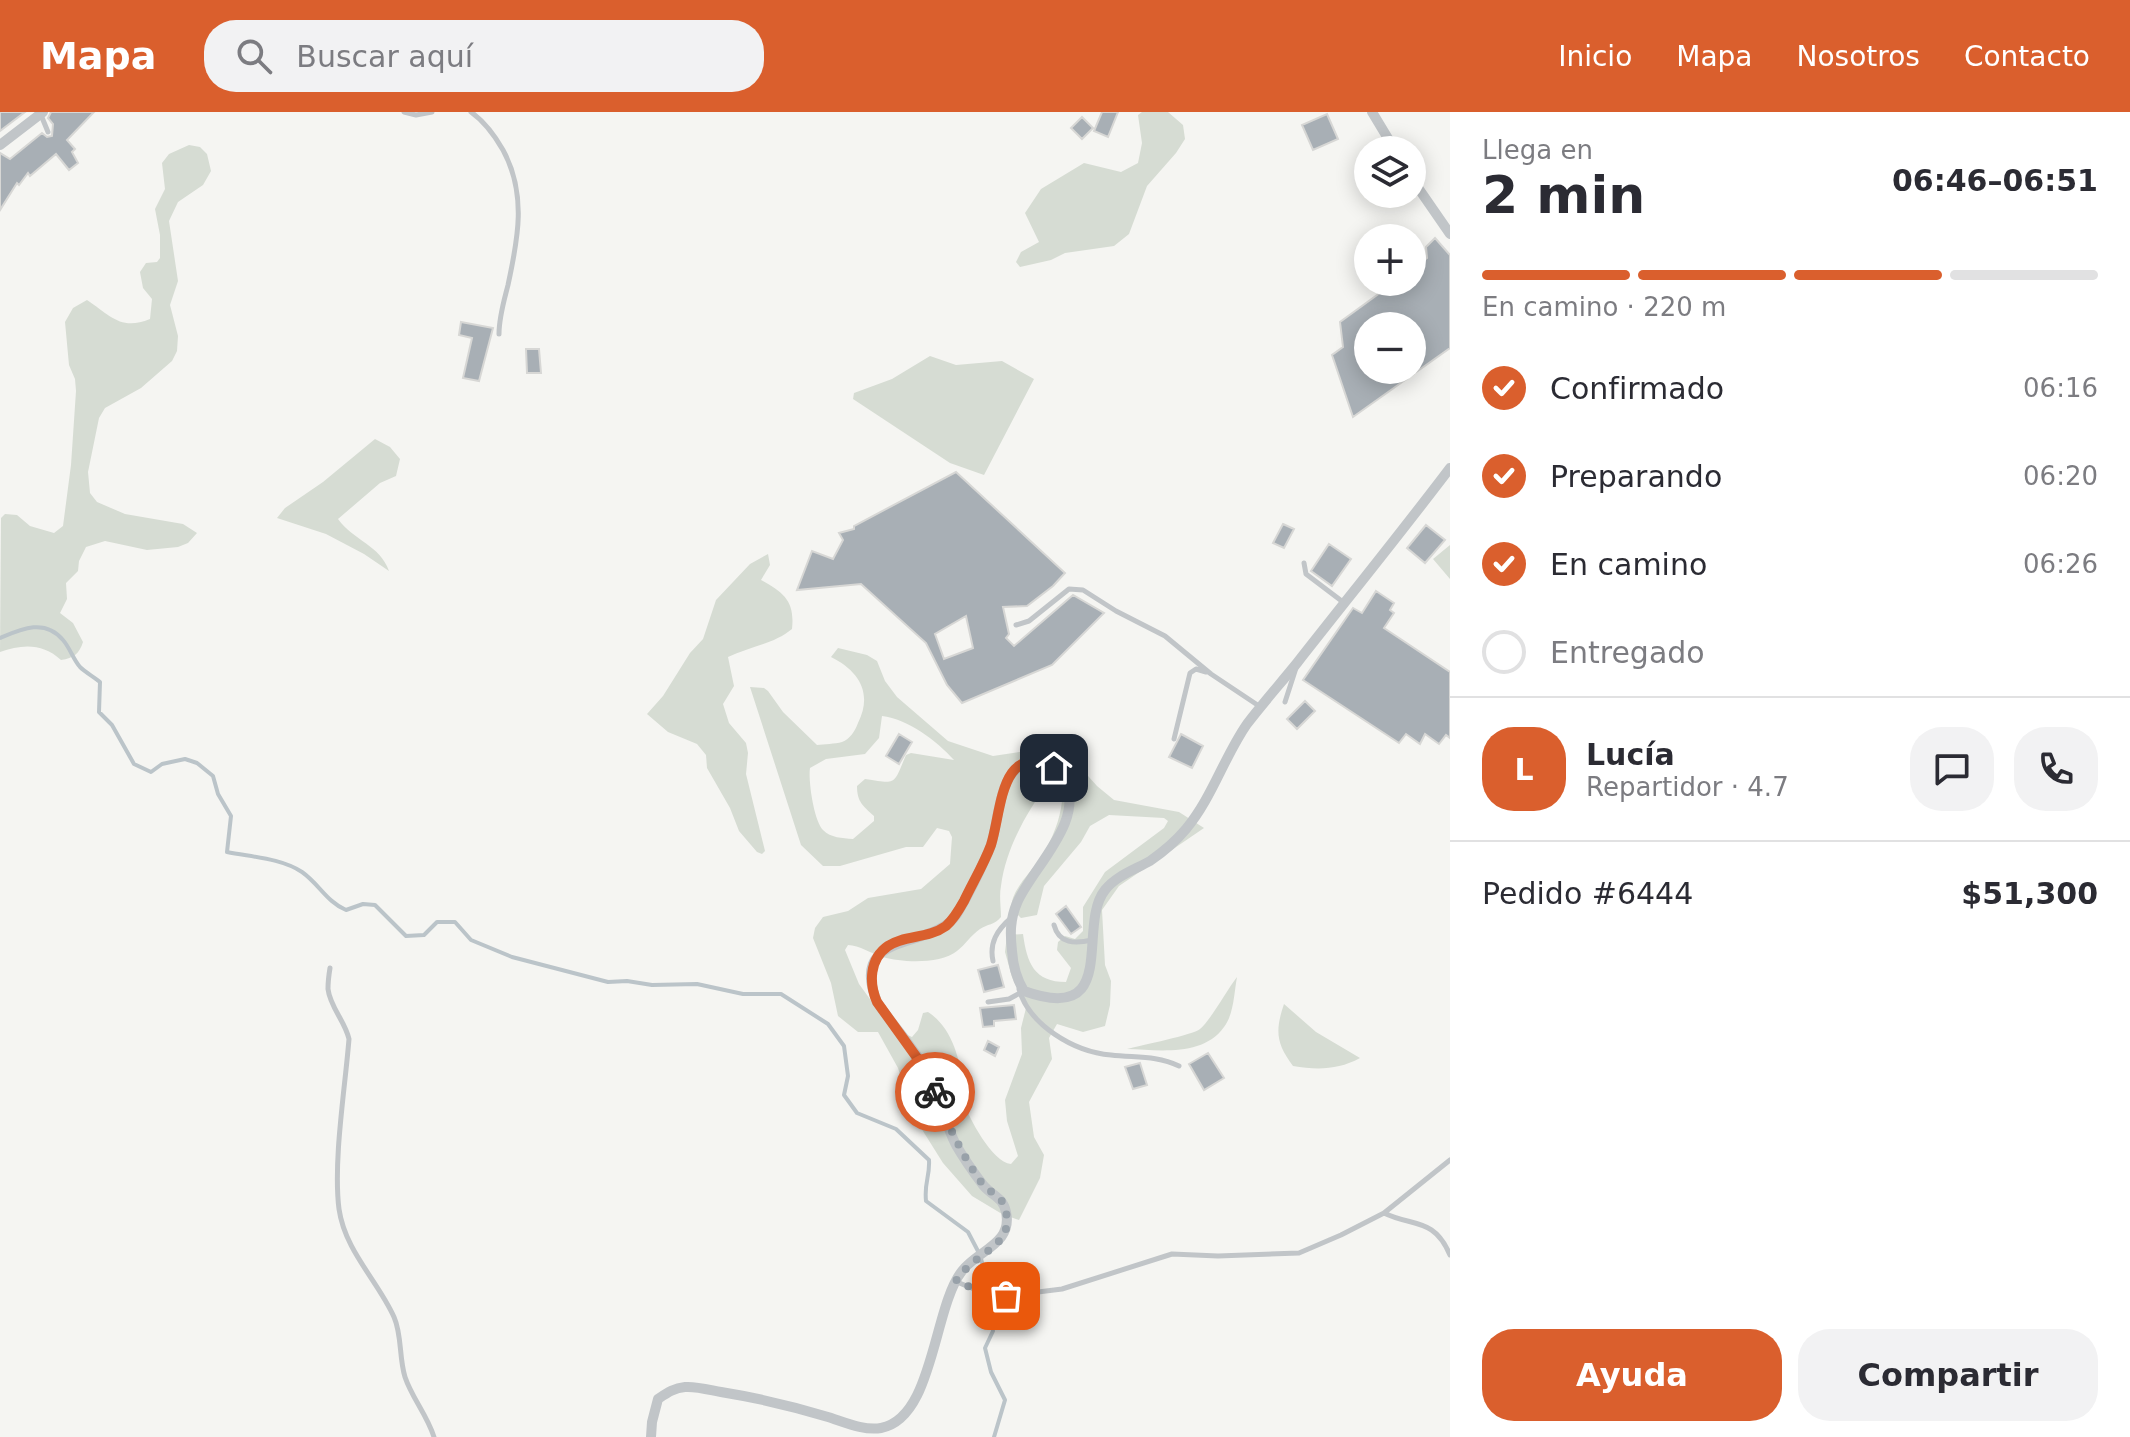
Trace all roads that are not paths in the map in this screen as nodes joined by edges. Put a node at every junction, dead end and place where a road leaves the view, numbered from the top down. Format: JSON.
{"nodes":[{"id":1,"x":404,"y":112,"type":"edge"},
{"id":2,"x":432,"y":112,"type":"edge"},
{"id":3,"x":471,"y":112,"type":"edge"},
{"id":4,"x":1372,"y":112,"type":"edge"},
{"id":5,"x":42,"y":113,"type":"edge"},
{"id":6,"x":48,"y":132,"type":"dead end"},
{"id":7,"x":1387,"y":136,"type":"edge"},
{"id":8,"x":0,"y":145,"type":"edge"},
{"id":9,"x":1426,"y":199,"type":"edge"},
{"id":10,"x":1450,"y":234,"type":"edge"},
{"id":11,"x":499,"y":334,"type":"dead end"},
{"id":12,"x":1450,"y":468,"type":"edge"},
{"id":13,"x":1304,"y":563,"type":"dead end"},
{"id":14,"x":1344,"y":602,"type":"junction"},
{"id":15,"x":1016,"y":625,"type":"dead end"},
{"id":16,"x":1297,"y":663,"type":"junction"},
{"id":17,"x":1211,"y":674,"type":"junction"},
{"id":18,"x":1285,"y":702,"type":"dead end"},
{"id":19,"x":1261,"y":707,"type":"junction"},
{"id":20,"x":1174,"y":739,"type":"dead end"},
{"id":21,"x":1011,"y":917,"type":"junction"},
{"id":22,"x":1054,"y":925,"type":"dead end"},
{"id":23,"x":1093,"y":940,"type":"junction"},
{"id":24,"x":993,"y":961,"type":"dead end"},
{"id":25,"x":330,"y":968,"type":"dead end"},
{"id":26,"x":1017,"y":980,"type":"junction"},
{"id":27,"x":1020,"y":993,"type":"junction"},
{"id":28,"x":988,"y":1002,"type":"dead end"},
{"id":29,"x":1179,"y":1066,"type":"dead end"},
{"id":30,"x":1450,"y":1160,"type":"edge"},
{"id":31,"x":1384,"y":1213,"type":"junction"},
{"id":32,"x":1450,"y":1255,"type":"edge"},
{"id":33,"x":956,"y":1281,"type":"junction"},
{"id":34,"x":434,"y":1437,"type":"edge"},
{"id":35,"x":651,"y":1437,"type":"edge"}],
"edges":[{"from":1,"to":2,"type":"lane"},
{"from":3,"to":11,"type":"lane"},
{"from":4,"to":7,"type":"street"},
{"from":5,"to":6,"type":"lane"},
{"from":5,"to":8,"type":"street"},
{"from":9,"to":10,"type":"street"},
{"from":12,"to":14,"type":"street"},
{"from":13,"to":14,"type":"lane"},
{"from":14,"to":16,"type":"street"},
{"from":15,"to":17,"type":"lane"},
{"from":16,"to":18,"type":"lane"},
{"from":16,"to":19,"type":"street"},
{"from":17,"to":19,"type":"lane"},
{"from":17,"to":20,"type":"lane"},
{"from":19,"to":23,"type":"street"},
{"from":21,"to":24,"type":"lane"},
{"from":21,"to":26,"type":"street"},
{"from":21,"to":33,"type":"street"},
{"from":22,"to":23,"type":"lane"},
{"from":23,"to":26,"type":"street"},
{"from":25,"to":34,"type":"lane"},
{"from":26,"to":27,"type":"lane"},
{"from":27,"to":28,"type":"lane"},
{"from":27,"to":29,"type":"lane"},
{"from":30,"to":31,"type":"lane"},
{"from":31,"to":32,"type":"lane"},
{"from":31,"to":33,"type":"lane"},
{"from":33,"to":35,"type":"street"}]}
